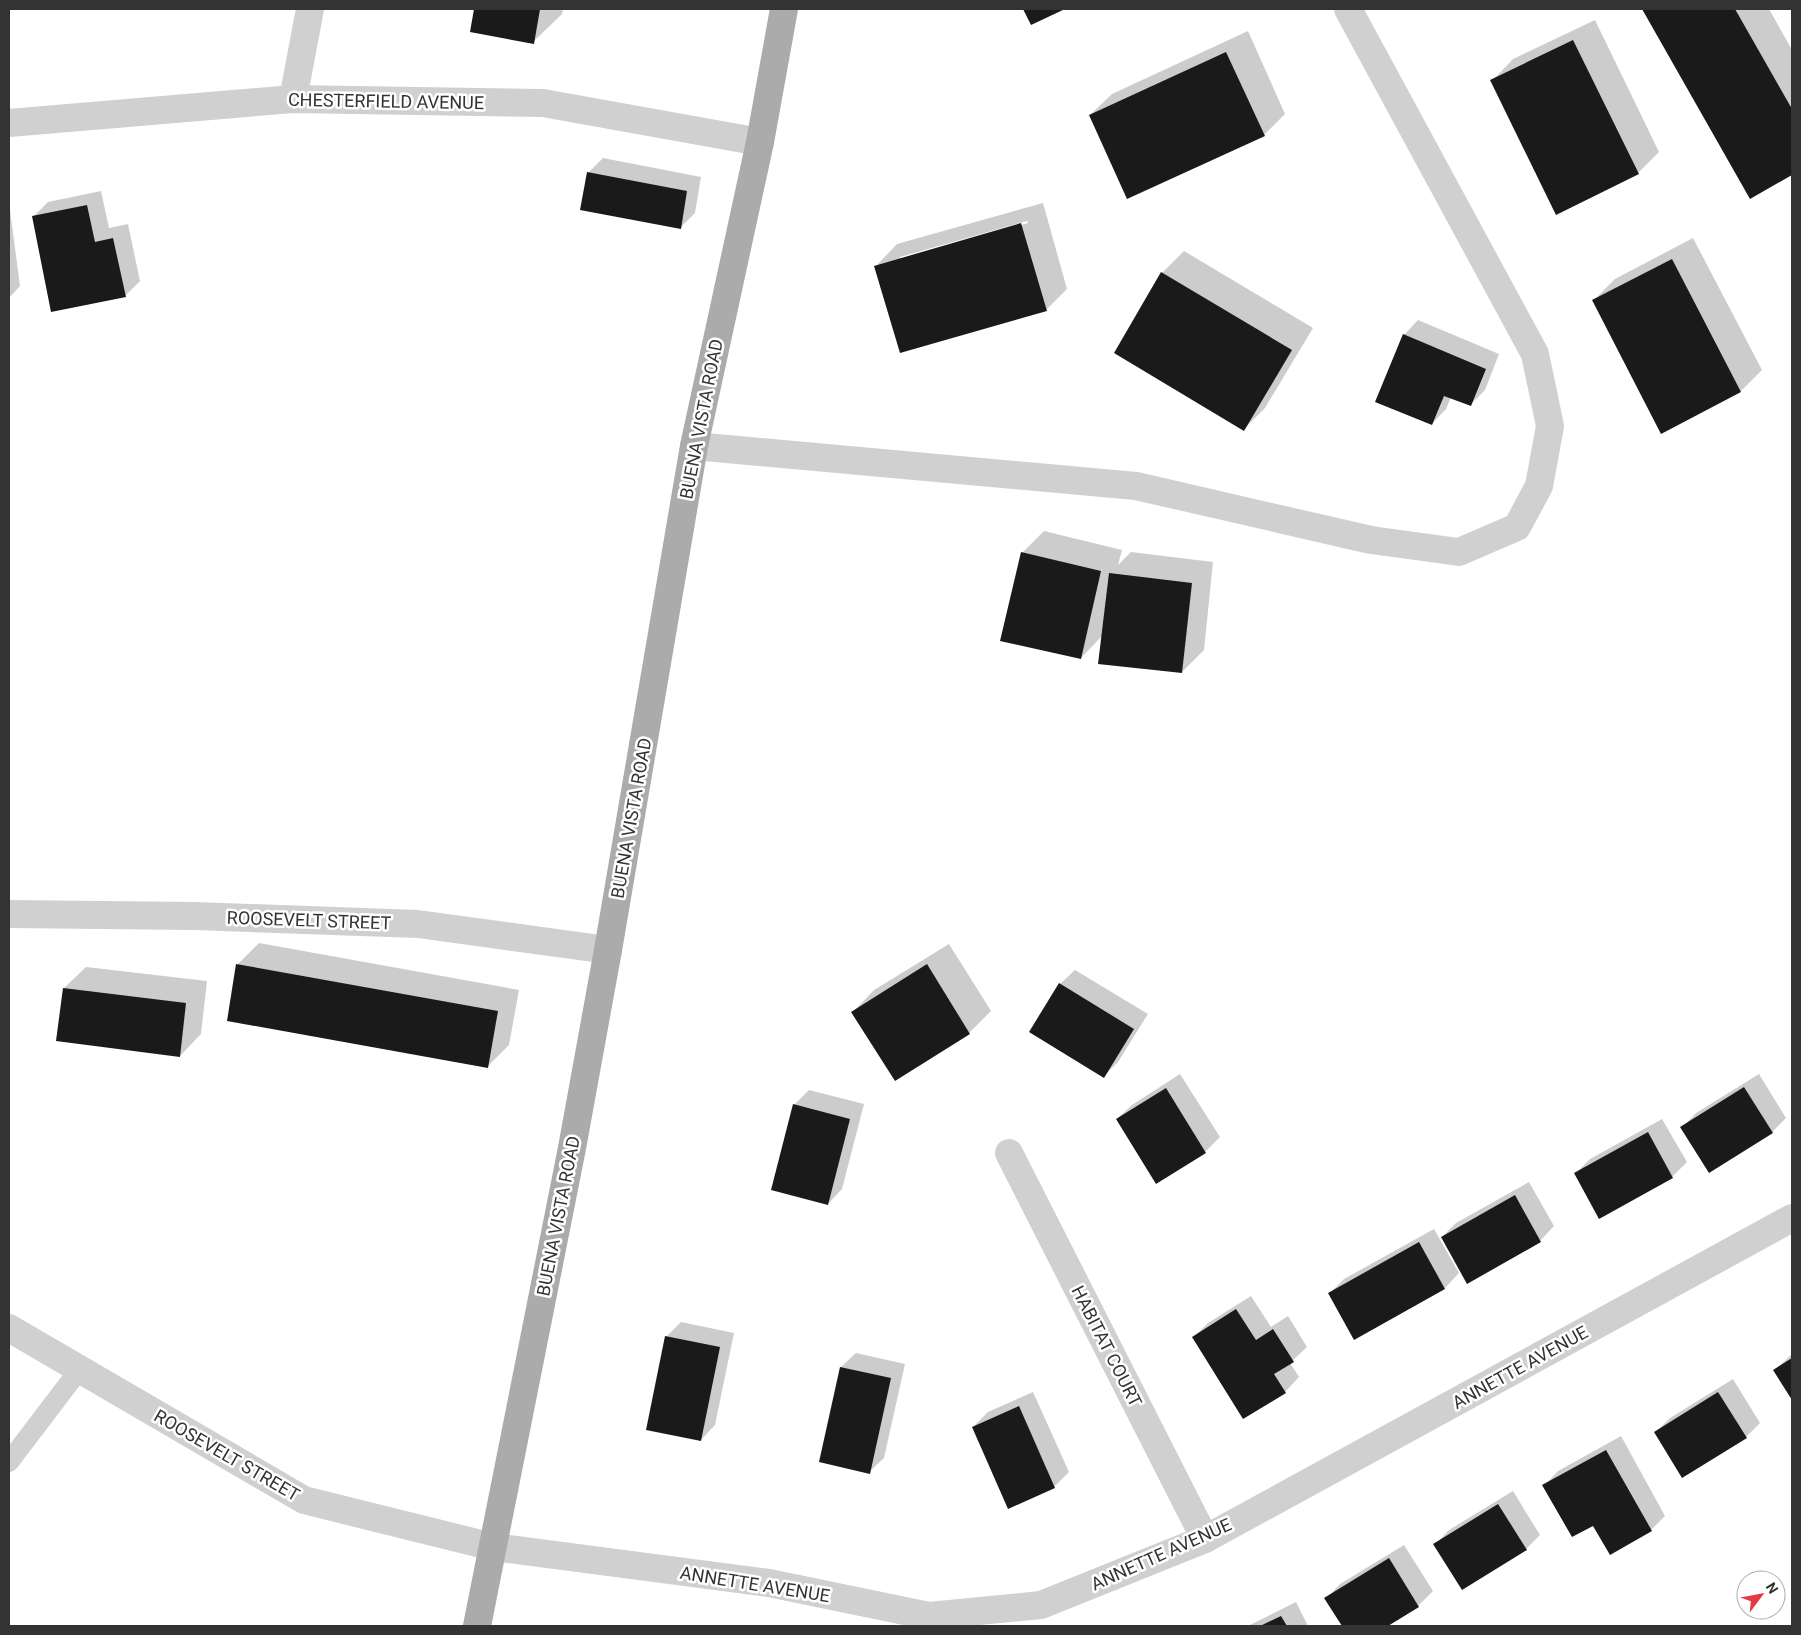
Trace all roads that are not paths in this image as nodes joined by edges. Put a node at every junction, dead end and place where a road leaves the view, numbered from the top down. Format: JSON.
{"nodes":[{"id":1,"x":310,"y":9,"type":"edge"},
{"id":2,"x":784,"y":9,"type":"edge"},
{"id":3,"x":1348,"y":9,"type":"edge"},
{"id":4,"x":293,"y":99,"type":"junction"},
{"id":5,"x":9,"y":123,"type":"edge"},
{"id":6,"x":760,"y":142,"type":"junction"},
{"id":7,"x":694,"y":446,"type":"junction"},
{"id":8,"x":9,"y":914,"type":"edge"},
{"id":9,"x":608,"y":950,"type":"junction"},
{"id":10,"x":1009,"y":1153,"type":"dead end"},
{"id":11,"x":1792,"y":1218,"type":"edge"},
{"id":12,"x":9,"y":1328,"type":"edge"},
{"id":13,"x":79,"y":1370,"type":"junction"},
{"id":14,"x":9,"y":1462,"type":"edge"},
{"id":15,"x":1205,"y":1539,"type":"junction"},
{"id":16,"x":493,"y":1547,"type":"junction"},
{"id":17,"x":477,"y":1626,"type":"edge"}],
"edges":[{"from":1,"to":4,"type":"street"},
{"from":2,"to":6,"type":"main road","name":"BUENA VISTA ROAD"},
{"from":3,"to":7,"type":"street"},
{"from":4,"to":5,"type":"street","name":"CHESTERFIELD AVENUE"},
{"from":4,"to":6,"type":"street","name":"CHESTERFIELD AVENUE"},
{"from":6,"to":7,"type":"main road","name":"BUENA VISTA ROAD"},
{"from":7,"to":9,"type":"main road","name":"BUENA VISTA ROAD"},
{"from":8,"to":9,"type":"street","name":"ROOSEVELT STREET"},
{"from":9,"to":16,"type":"main road","name":"BUENA VISTA ROAD"},
{"from":10,"to":15,"type":"street","name":"HABITAT COURT"},
{"from":11,"to":15,"type":"street","name":"ANNETTE AVENUE"},
{"from":12,"to":13,"type":"street","name":"ROOSEVELT STREET"},
{"from":13,"to":14,"type":"lane"},
{"from":13,"to":16,"type":"street","name":"ROOSEVELT STREET"},
{"from":15,"to":16,"type":"street","name":"ANNETTE AVENUE"},
{"from":16,"to":17,"type":"main road","name":"BUENA VISTA ROAD"}]}
